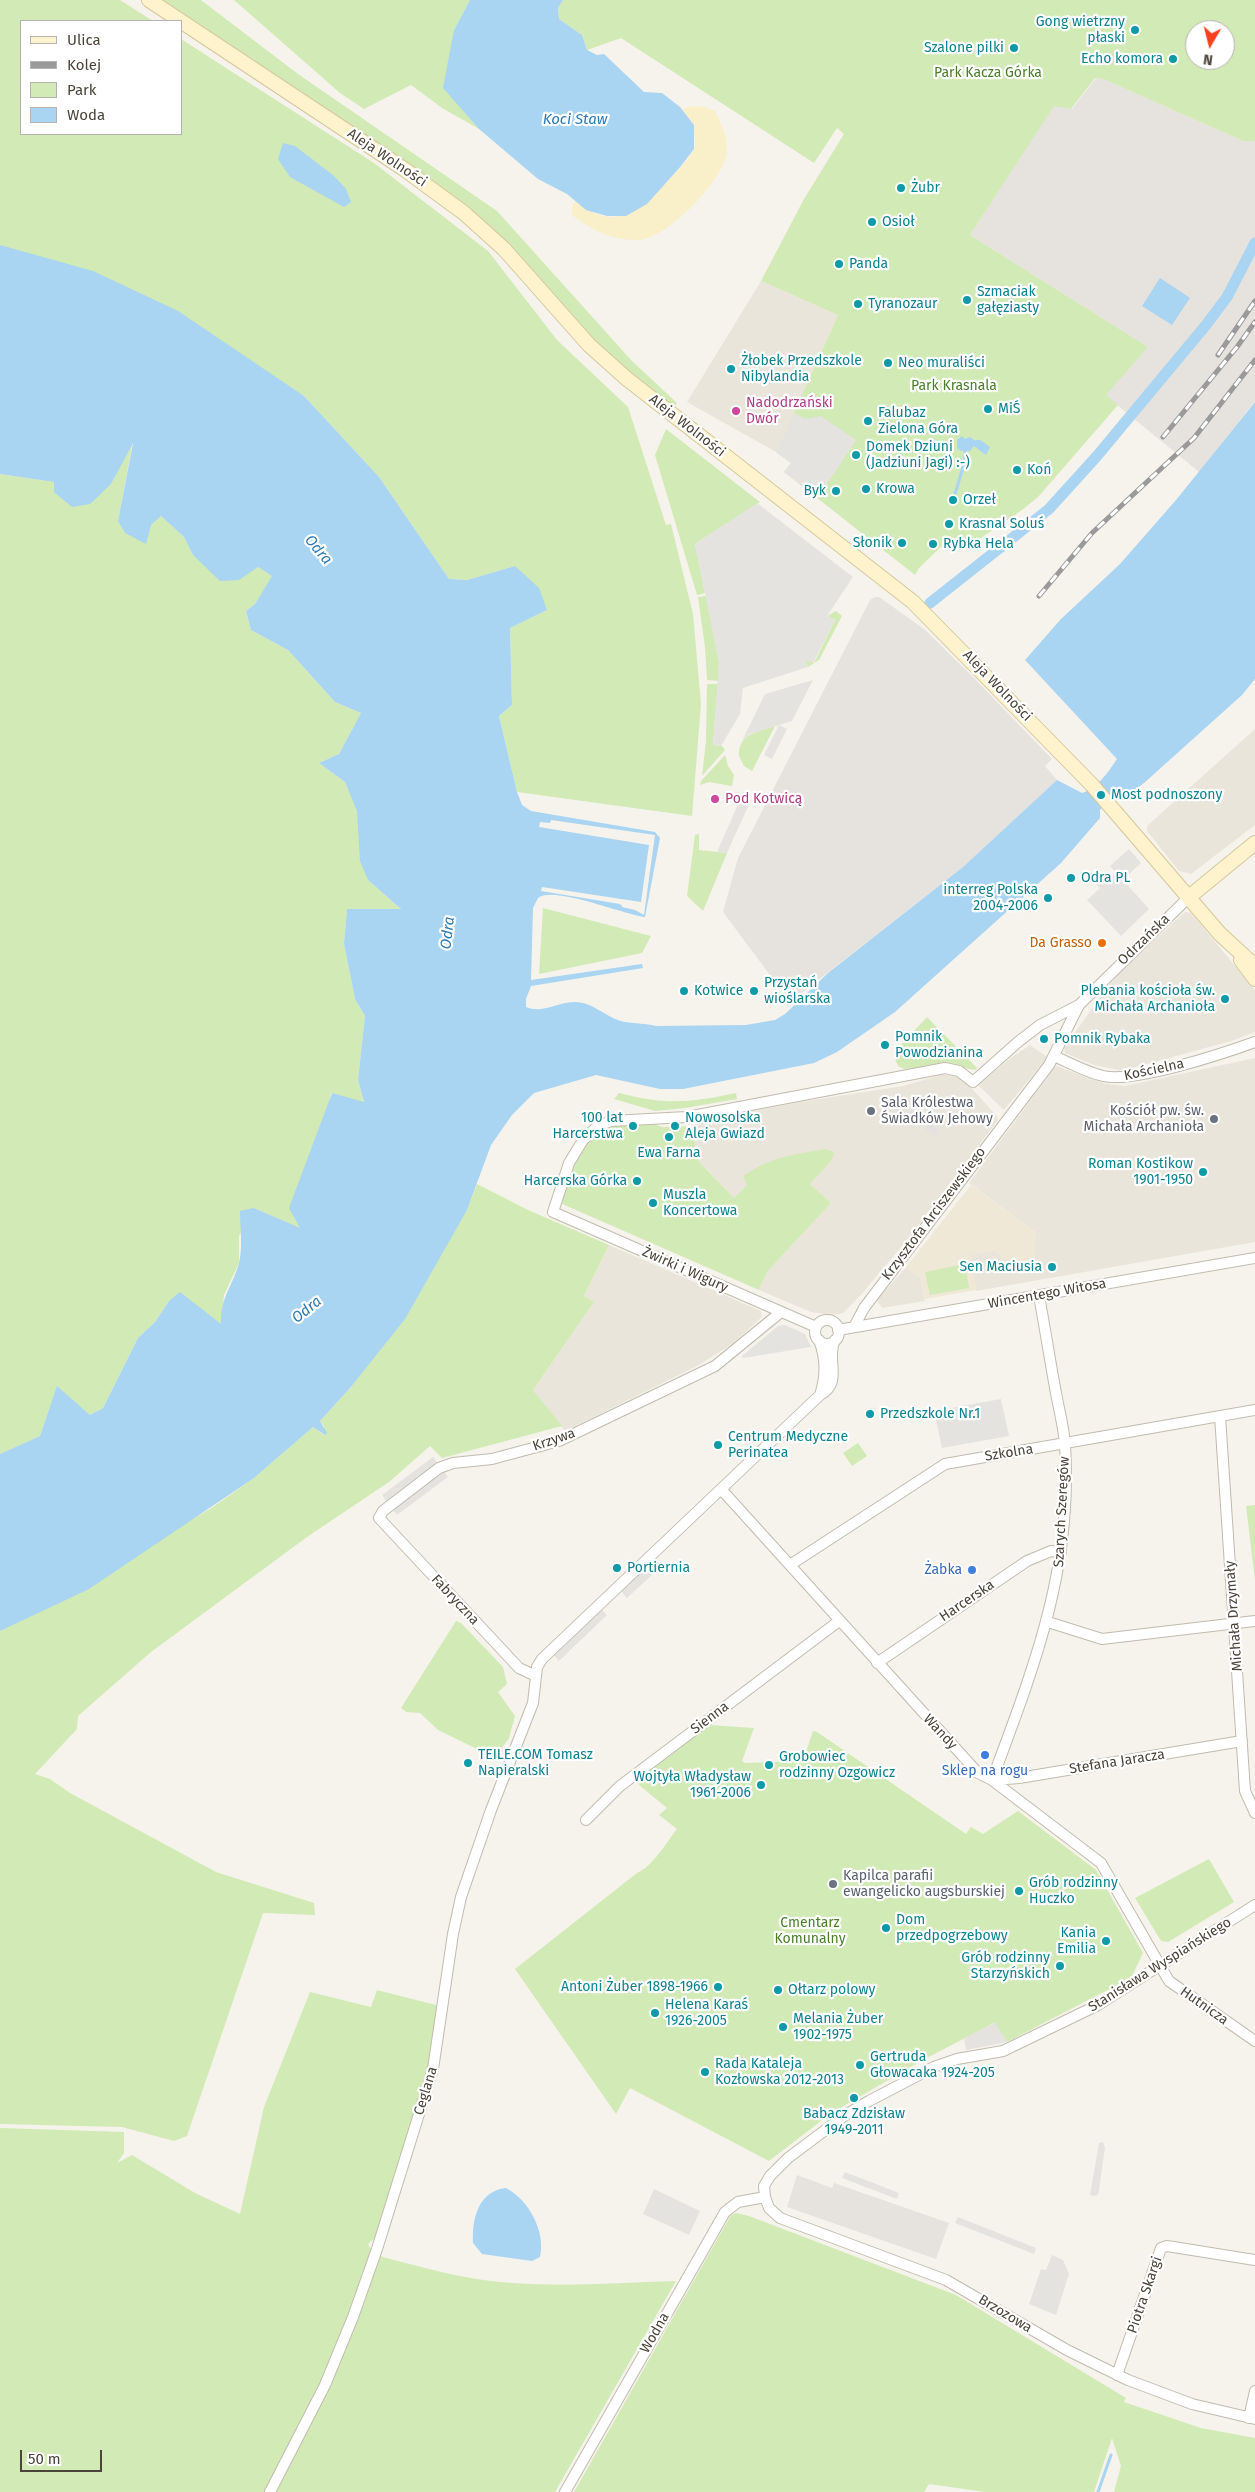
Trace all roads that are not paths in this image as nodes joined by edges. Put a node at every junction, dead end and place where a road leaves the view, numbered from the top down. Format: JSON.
{"nodes":[{"id":1,"x":150,"y":0,"type":"edge"},
{"id":2,"x":180,"y":20,"type":"edge"},
{"id":3,"x":182,"y":21,"type":"edge"},
{"id":4,"x":1255,"y":843,"type":"edge"},
{"id":5,"x":1189,"y":897,"type":"junction"},
{"id":6,"x":1232,"y":947,"type":"junction"},
{"id":7,"x":1255,"y":966,"type":"edge"},
{"id":8,"x":1255,"y":979,"type":"edge"},
{"id":9,"x":1079,"y":1005,"type":"junction"},
{"id":10,"x":1255,"y":1042,"type":"edge"},
{"id":11,"x":1054,"y":1056,"type":"junction"},
{"id":12,"x":553,"y":1212,"type":"joint"},
{"id":13,"x":1255,"y":1258,"type":"edge"},
{"id":14,"x":1038,"y":1296,"type":"junction"},
{"id":15,"x":781,"y":1312,"type":"junction"},
{"id":16,"x":816,"y":1327,"type":"junction"},
{"id":17,"x":854,"y":1327,"type":"junction"},
{"id":18,"x":837,"y":1335,"type":"junction"},
{"id":19,"x":819,"y":1340,"type":"junction"},
{"id":20,"x":820,"y":1395,"type":"junction"},
{"id":21,"x":1255,"y":1410,"type":"edge"},
{"id":22,"x":1220,"y":1416,"type":"junction"},
{"id":23,"x":1065,"y":1443,"type":"junction"},
{"id":24,"x":721,"y":1489,"type":"junction"},
{"id":25,"x":379,"y":1518,"type":"joint"},
{"id":26,"x":1062,"y":1552,"type":"junction"},
{"id":27,"x":790,"y":1565,"type":"junction"},
{"id":28,"x":840,"y":1621,"type":"junction"},
{"id":29,"x":1255,"y":1621,"type":"edge"},
{"id":30,"x":1048,"y":1622,"type":"junction"},
{"id":31,"x":1234,"y":1623,"type":"junction"},
{"id":32,"x":877,"y":1663,"type":"junction"},
{"id":33,"x":536,"y":1676,"type":"junction"},
{"id":34,"x":1242,"y":1741,"type":"junction"},
{"id":35,"x":992,"y":1780,"type":"junction"},
{"id":36,"x":1255,"y":1813,"type":"edge"},
{"id":37,"x":586,"y":1820,"type":"dead end"},
{"id":38,"x":1255,"y":1905,"type":"edge"},
{"id":39,"x":1159,"y":1966,"type":"junction"},
{"id":40,"x":1255,"y":2041,"type":"edge"},
{"id":41,"x":765,"y":2197,"type":"junction"},
{"id":42,"x":1255,"y":2260,"type":"edge"},
{"id":43,"x":1117,"y":2375,"type":"junction"},
{"id":44,"x":1255,"y":2391,"type":"edge"},
{"id":45,"x":1252,"y":2419,"type":"edge"},
{"id":46,"x":270,"y":2492,"type":"edge"},
{"id":47,"x":565,"y":2492,"type":"edge"}],
"edges":[{"from":1,"to":2,"type":"street","name":"Aleja Wolności"},
{"from":3,"to":5,"type":"street","name":"Aleja Wolności"},
{"from":4,"to":5,"type":"street"},
{"from":5,"to":6,"type":"street","name":"Aleja Wolności"},
{"from":5,"to":9,"type":"street","name":"Odrzańska"},
{"from":6,"to":7,"type":"street"},
{"from":6,"to":8,"type":"street"},
{"from":9,"to":11,"type":"street","name":"Odrzańska"},
{"from":9,"to":12,"type":"street","name":"Odrzańska"},
{"from":10,"to":11,"type":"street","name":"Kościelna"},
{"from":11,"to":17,"type":"street","name":"Krzysztofa Arciszewskiego"},
{"from":12,"to":15,"type":"street","name":"Żwirki i Wigury"},
{"from":13,"to":14,"type":"street","name":"Wincentego Witosa"},
{"from":14,"to":17,"type":"street","name":"Wincentego Witosa"},
{"from":14,"to":23,"type":"street","name":"Szarych Szeregów"},
{"from":15,"to":16,"type":"street","name":"Żwirki i Wigury"},
{"from":15,"to":25,"type":"street","name":"Krzywa"},
{"from":16,"to":18,"type":"street"},
{"from":16,"to":19,"type":"street"},
{"from":17,"to":18,"type":"street","name":"Wincentego Witosa"},
{"from":18,"to":19,"type":"street"},
{"from":18,"to":20,"type":"street"},
{"from":19,"to":20,"type":"street"},
{"from":20,"to":24,"type":"street"},
{"from":21,"to":22,"type":"street","name":"Szkolna"},
{"from":22,"to":23,"type":"street","name":"Szkolna"},
{"from":22,"to":31,"type":"street","name":"Michała Drzymały"},
{"from":23,"to":26,"type":"street","name":"Szarych Szeregów"},
{"from":23,"to":27,"type":"street","name":"Szkolna"},
{"from":24,"to":27,"type":"street","name":"Wandy"},
{"from":24,"to":33,"type":"street"},
{"from":25,"to":33,"type":"street","name":"Fabryczna"},
{"from":26,"to":30,"type":"street","name":"Szarych Szeregów"},
{"from":26,"to":32,"type":"street","name":"Harcerska"},
{"from":27,"to":28,"type":"street","name":"Wandy"},
{"from":28,"to":32,"type":"street","name":"Wandy"},
{"from":28,"to":37,"type":"street","name":"Sienna"},
{"from":29,"to":31,"type":"street"},
{"from":30,"to":31,"type":"street"},
{"from":30,"to":35,"type":"street","name":"Szarych Szeregów"},
{"from":31,"to":34,"type":"street","name":"Michała Drzymały"},
{"from":32,"to":35,"type":"street","name":"Wandy"},
{"from":33,"to":46,"type":"street","name":"Ceglana"},
{"from":34,"to":35,"type":"street","name":"Stefana Jaracza"},
{"from":34,"to":36,"type":"street","name":"Michała Drzymały"},
{"from":35,"to":39,"type":"street","name":"Wandy"},
{"from":38,"to":39,"type":"street","name":"Stanisława Wyspiańskiego"},
{"from":39,"to":40,"type":"street","name":"Hutnicza"},
{"from":39,"to":41,"type":"street","name":"Stanisława Wyspiańskiego"},
{"from":41,"to":43,"type":"street","name":"Brzozowa"},
{"from":41,"to":47,"type":"street","name":"Wodna"},
{"from":42,"to":43,"type":"street","name":"Piotra Skargi"},
{"from":43,"to":45,"type":"street","name":"Brzozowa"},
{"from":44,"to":45,"type":"street"}]}
